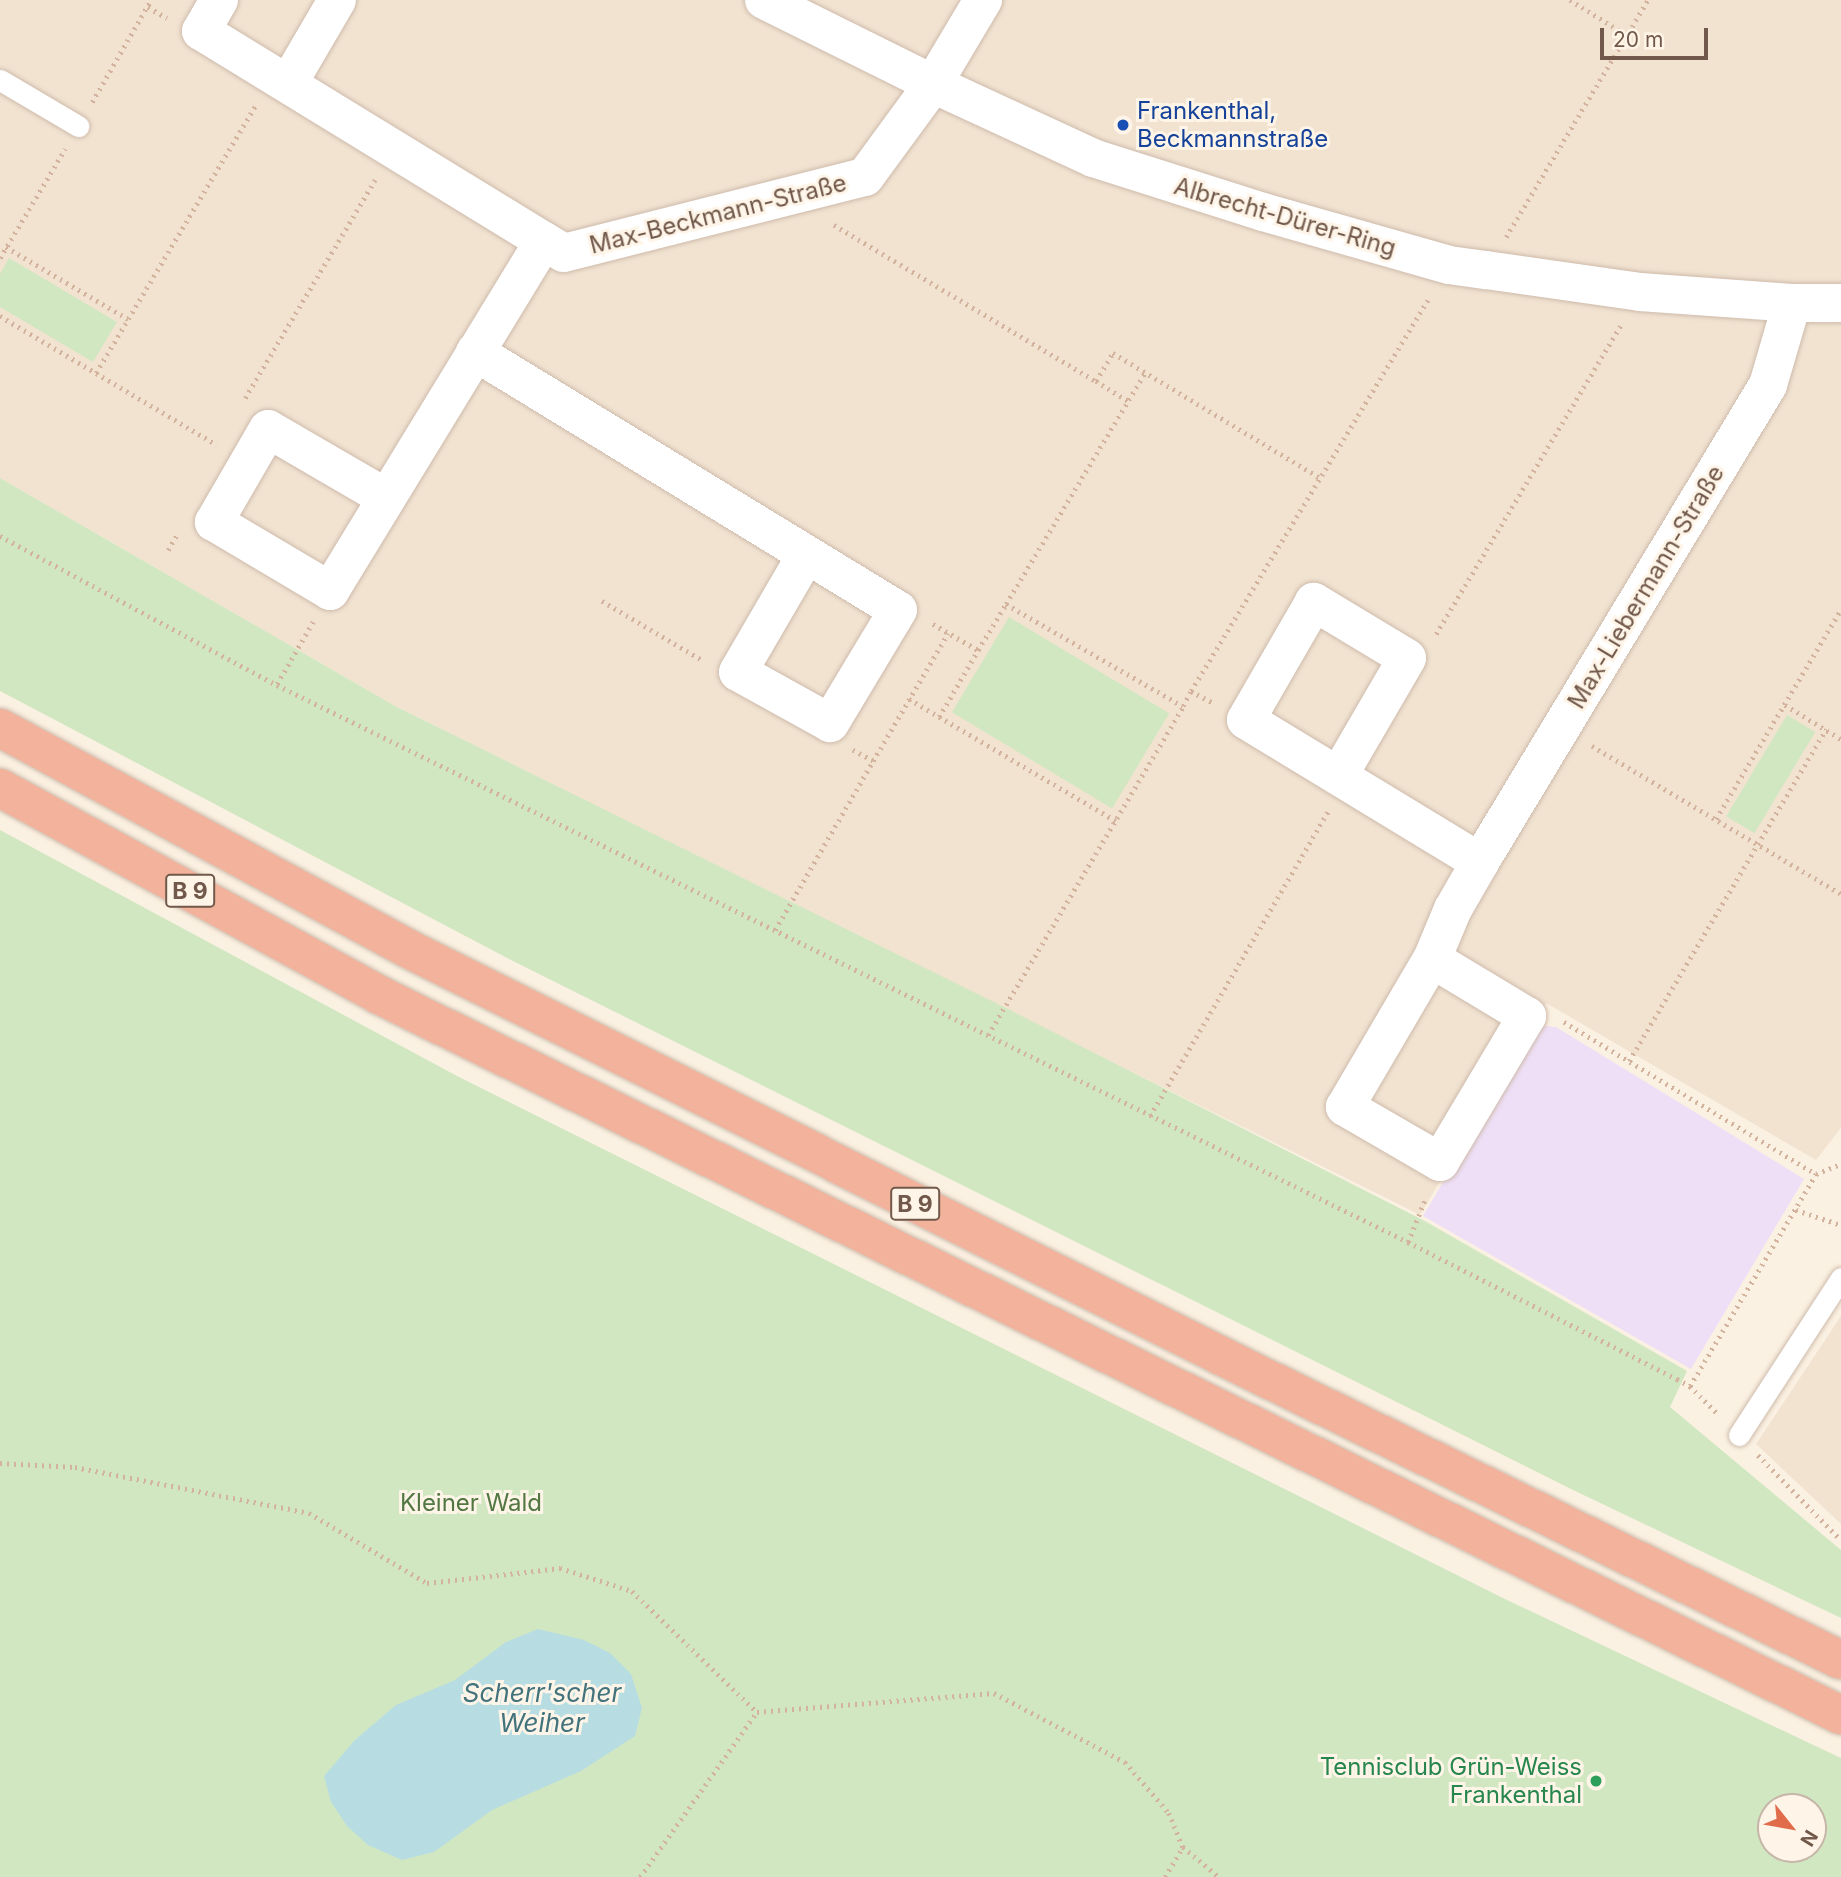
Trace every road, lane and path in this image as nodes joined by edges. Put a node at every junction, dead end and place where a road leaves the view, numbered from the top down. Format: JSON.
{"nodes":[{"id":1,"x":219,"y":0,"type":"edge"},
{"id":2,"x":337,"y":0,"type":"edge"},
{"id":3,"x":764,"y":0,"type":"edge"},
{"id":4,"x":983,"y":0,"type":"edge"},
{"id":5,"x":1570,"y":0,"type":"edge"},
{"id":6,"x":1648,"y":0,"type":"edge"},
{"id":7,"x":1627,"y":35,"type":"junction"},
{"id":8,"x":0,"y":80,"type":"edge"},
{"id":9,"x":281,"y":80,"type":"junction"},
{"id":10,"x":933,"y":84,"type":"junction"},
{"id":11,"x":78,"y":126,"type":"dead end"},
{"id":12,"x":394,"y":149,"type":"junction"},
{"id":13,"x":814,"y":191,"type":"junction"},
{"id":14,"x":544,"y":241,"type":"junction"},
{"id":15,"x":6,"y":247,"type":"dead end"},
{"id":16,"x":1449,"y":264,"type":"junction"},
{"id":17,"x":1486,"y":271,"type":"junction"},
{"id":18,"x":1640,"y":292,"type":"junction"},
{"id":19,"x":1792,"y":303,"type":"junction"},
{"id":20,"x":1841,"y":303,"type":"edge"},
{"id":21,"x":0,"y":316,"type":"edge"},
{"id":22,"x":128,"y":319,"type":"junction"},
{"id":23,"x":475,"y":352,"type":"junction"},
{"id":24,"x":96,"y":373,"type":"junction"},
{"id":25,"x":1145,"y":373,"type":"junction"},
{"id":26,"x":1096,"y":382,"type":"junction"},
{"id":27,"x":243,"y":401,"type":"dead end"},
{"id":28,"x":1128,"y":401,"type":"junction"},
{"id":29,"x":223,"y":434,"type":"dead end"},
{"id":30,"x":217,"y":445,"type":"junction"},
{"id":31,"x":227,"y":451,"type":"dead end"},
{"id":32,"x":1320,"y":478,"type":"junction"},
{"id":33,"x":385,"y":497,"type":"junction"},
{"id":34,"x":0,"y":536,"type":"edge"},
{"id":35,"x":806,"y":555,"type":"junction"},
{"id":36,"x":330,"y":591,"type":"junction"},
{"id":37,"x":602,"y":601,"type":"dead end"},
{"id":38,"x":1006,"y":604,"type":"junction"},
{"id":39,"x":1841,"y":609,"type":"edge"},
{"id":40,"x":898,"y":610,"type":"junction"},
{"id":41,"x":948,"y":633,"type":"junction"},
{"id":42,"x":978,"y":650,"type":"junction"},
{"id":43,"x":1408,"y":658,"type":"junction"},
{"id":44,"x":738,"y":672,"type":"junction"},
{"id":45,"x":277,"y":685,"type":"junction"},
{"id":46,"x":1191,"y":691,"type":"junction"},
{"id":47,"x":909,"y":699,"type":"junction"},
{"id":48,"x":1784,"y":705,"type":"junction"},
{"id":49,"x":1183,"y":706,"type":"junction"},
{"id":50,"x":939,"y":716,"type":"junction"},
{"id":51,"x":1246,"y":720,"type":"junction"},
{"id":52,"x":830,"y":723,"type":"junction"},
{"id":53,"x":0,"y":727,"type":"edge"},
{"id":54,"x":1561,"y":728,"type":"junction"},
{"id":55,"x":1826,"y":729,"type":"junction"},
{"id":56,"x":1841,"y":738,"type":"edge"},
{"id":57,"x":873,"y":761,"type":"junction"},
{"id":58,"x":1343,"y":777,"type":"junction"},
{"id":59,"x":0,"y":788,"type":"edge"},
{"id":60,"x":1716,"y":819,"type":"junction"},
{"id":61,"x":1116,"y":821,"type":"junction"},
{"id":62,"x":1758,"y":844,"type":"junction"},
{"id":63,"x":1480,"y":862,"type":"junction"},
{"id":64,"x":1841,"y":894,"type":"edge"},
{"id":65,"x":775,"y":930,"type":"junction"},
{"id":66,"x":1432,"y":959,"type":"junction"},
{"id":67,"x":1527,"y":1016,"type":"junction"},
{"id":68,"x":988,"y":1035,"type":"junction"},
{"id":69,"x":1629,"y":1060,"type":"junction"},
{"id":70,"x":1150,"y":1116,"type":"junction"},
{"id":71,"x":1440,"y":1162,"type":"junction"},
{"id":72,"x":1841,"y":1164,"type":"edge"},
{"id":73,"x":1816,"y":1174,"type":"junction"},
{"id":74,"x":1796,"y":1210,"type":"junction"},
{"id":75,"x":1841,"y":1225,"type":"edge"},
{"id":76,"x":1408,"y":1242,"type":"junction"},
{"id":77,"x":1841,"y":1279,"type":"edge"},
{"id":78,"x":1690,"y":1386,"type":"junction"},
{"id":79,"x":1739,"y":1435,"type":"junction"},
{"id":80,"x":0,"y":1463,"type":"edge"},
{"id":81,"x":1841,"y":1540,"type":"edge"},
{"id":82,"x":1841,"y":1660,"type":"edge"},
{"id":83,"x":757,"y":1712,"type":"junction"},
{"id":84,"x":1841,"y":1715,"type":"edge"},
{"id":85,"x":1183,"y":1847,"type":"junction"},
{"id":86,"x":639,"y":1877,"type":"edge"},
{"id":87,"x":1165,"y":1877,"type":"edge"},
{"id":88,"x":1219,"y":1877,"type":"edge"}],
"edges":[{"from":1,"to":9,"type":"street","name":"Max-Beckmann-Straße"},
{"from":2,"to":9,"type":"street"},
{"from":3,"to":10,"type":"street","name":"Albrecht-Dürer-Ring"},
{"from":4,"to":10,"type":"street","name":"Max-Beckmann-Straße"},
{"from":5,"to":7,"type":"path"},
{"from":6,"to":7,"type":"path"},
{"from":7,"to":17,"type":"path"},
{"from":8,"to":11,"type":"lane"},
{"from":9,"to":12,"type":"street","name":"Max-Beckmann-Straße"},
{"from":9,"to":22,"type":"path"},
{"from":10,"to":13,"type":"street","name":"Max-Beckmann-Straße"},
{"from":10,"to":16,"type":"street","name":"Albrecht-Dürer-Ring"},
{"from":12,"to":14,"type":"street","name":"Max-Beckmann-Straße"},
{"from":12,"to":27,"type":"path"},
{"from":13,"to":14,"type":"street","name":"Max-Beckmann-Straße"},
{"from":13,"to":26,"type":"path"},
{"from":14,"to":23,"type":"street"},
{"from":15,"to":22,"type":"path"},
{"from":16,"to":17,"type":"street","name":"Albrecht-Dürer-Ring"},
{"from":16,"to":32,"type":"path"},
{"from":17,"to":18,"type":"street","name":"Albrecht-Dürer-Ring"},
{"from":18,"to":19,"type":"street","name":"Albrecht-Dürer-Ring"},
{"from":18,"to":43,"type":"path"},
{"from":19,"to":20,"type":"street","name":"Albrecht-Dürer-Ring"},
{"from":19,"to":54,"type":"street","name":"Max-Liebermann-Straße"},
{"from":21,"to":24,"type":"path"},
{"from":22,"to":24,"type":"path"},
{"from":23,"to":33,"type":"street"},
{"from":23,"to":35,"type":"street"},
{"from":24,"to":30,"type":"path"},
{"from":25,"to":26,"type":"path"},
{"from":25,"to":28,"type":"path"},
{"from":25,"to":32,"type":"path"},
{"from":26,"to":28,"type":"path"},
{"from":28,"to":38,"type":"path"},
{"from":29,"to":30,"type":"path"},
{"from":30,"to":31,"type":"path"},
{"from":32,"to":46,"type":"path"},
{"from":33,"to":36,"type":"street"},
{"from":33,"to":36,"type":"street"},
{"from":34,"to":45,"type":"path"},
{"from":35,"to":40,"type":"street"},
{"from":35,"to":44,"type":"street"},
{"from":36,"to":45,"type":"path"},
{"from":37,"to":44,"type":"path"},
{"from":38,"to":42,"type":"path"},
{"from":38,"to":49,"type":"path"},
{"from":39,"to":48,"type":"path"},
{"from":40,"to":41,"type":"path"},
{"from":40,"to":52,"type":"street"},
{"from":41,"to":42,"type":"path"},
{"from":41,"to":47,"type":"path"},
{"from":42,"to":50,"type":"path"},
{"from":43,"to":51,"type":"street"},
{"from":43,"to":58,"type":"street"},
{"from":44,"to":52,"type":"street"},
{"from":45,"to":65,"type":"path"},
{"from":46,"to":49,"type":"path"},
{"from":46,"to":51,"type":"path"},
{"from":47,"to":50,"type":"path"},
{"from":47,"to":57,"type":"path"},
{"from":48,"to":55,"type":"path"},
{"from":48,"to":60,"type":"path"},
{"from":49,"to":61,"type":"path"},
{"from":50,"to":61,"type":"path"},
{"from":51,"to":58,"type":"street"},
{"from":52,"to":57,"type":"path"},
{"from":53,"to":82,"type":"highway","number":"B 9"},
{"from":54,"to":60,"type":"path"},
{"from":54,"to":63,"type":"street","name":"Max-Liebermann-Straße"},
{"from":55,"to":56,"type":"path"},
{"from":55,"to":62,"type":"path"},
{"from":57,"to":65,"type":"path"},
{"from":58,"to":63,"type":"street"},
{"from":58,"to":70,"type":"path"},
{"from":59,"to":84,"type":"highway","number":"B 9"},
{"from":60,"to":62,"type":"path"},
{"from":61,"to":68,"type":"path"},
{"from":62,"to":64,"type":"path"},
{"from":62,"to":69,"type":"path"},
{"from":63,"to":66,"type":"street","name":"Max-Liebermann-Straße"},
{"from":65,"to":68,"type":"path"},
{"from":66,"to":67,"type":"street"},
{"from":66,"to":71,"type":"street","name":"Max-Liebermann-Straße"},
{"from":67,"to":69,"type":"path"},
{"from":67,"to":71,"type":"street"},
{"from":68,"to":70,"type":"path"},
{"from":69,"to":73,"type":"path"},
{"from":70,"to":76,"type":"path"},
{"from":71,"to":76,"type":"path"},
{"from":72,"to":73,"type":"path"},
{"from":73,"to":74,"type":"path"},
{"from":74,"to":75,"type":"path"},
{"from":74,"to":78,"type":"path"},
{"from":76,"to":78,"type":"path"},
{"from":77,"to":79,"type":"lane"},
{"from":78,"to":79,"type":"path"},
{"from":79,"to":81,"type":"path"},
{"from":80,"to":83,"type":"path"},
{"from":83,"to":85,"type":"path"},
{"from":83,"to":86,"type":"path"},
{"from":85,"to":87,"type":"path"},
{"from":85,"to":88,"type":"path"}]}
